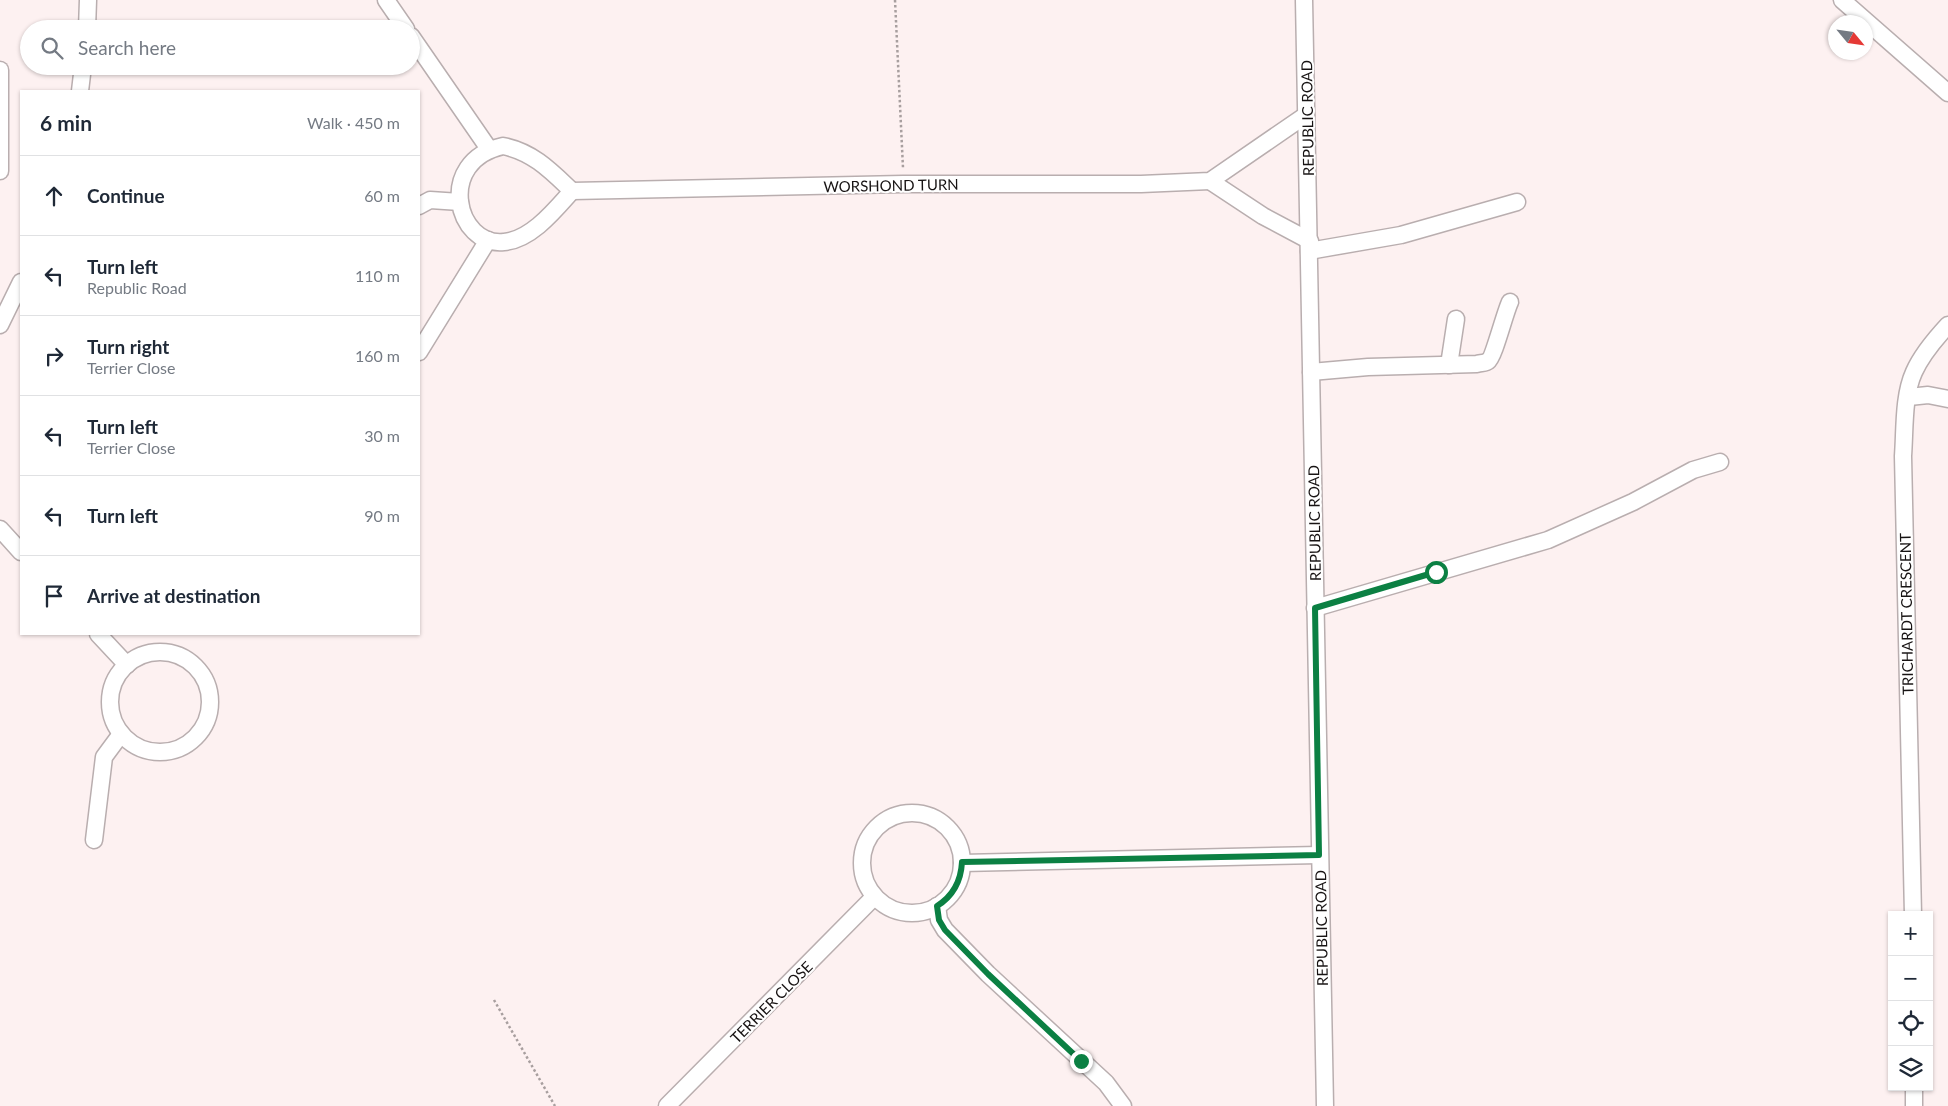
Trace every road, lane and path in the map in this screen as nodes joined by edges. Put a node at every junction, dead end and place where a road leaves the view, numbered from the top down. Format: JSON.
{"nodes":[{"id":1,"x":88,"y":0,"type":"edge"},
{"id":2,"x":386,"y":0,"type":"edge"},
{"id":3,"x":895,"y":0,"type":"edge"},
{"id":4,"x":1304,"y":0,"type":"edge"},
{"id":5,"x":1842,"y":0,"type":"edge"},
{"id":6,"x":87,"y":20,"type":"edge"},
{"id":7,"x":400,"y":20,"type":"edge"},
{"id":8,"x":420,"y":49,"type":"edge"},
{"id":9,"x":0,"y":70,"type":"edge"},
{"id":10,"x":82,"y":75,"type":"edge"},
{"id":11,"x":80,"y":90,"type":"edge"},
{"id":12,"x":1948,"y":93,"type":"edge"},
{"id":13,"x":1306,"y":115,"type":"junction"},
{"id":14,"x":489,"y":149,"type":"junction"},
{"id":15,"x":0,"y":171,"type":"edge"},
{"id":16,"x":1210,"y":181,"type":"junction"},
{"id":17,"x":903,"y":184,"type":"junction"},
{"id":18,"x":572,"y":190,"type":"junction"},
{"id":19,"x":460,"y":202,"type":"junction"},
{"id":20,"x":1517,"y":202,"type":"dead end"},
{"id":21,"x":420,"y":205,"type":"edge"},
{"id":22,"x":488,"y":240,"type":"junction"},
{"id":23,"x":1310,"y":246,"type":"junction"},
{"id":24,"x":20,"y":284,"type":"edge"},
{"id":25,"x":1510,"y":302,"type":"dead end"},
{"id":26,"x":1456,"y":319,"type":"dead end"},
{"id":27,"x":0,"y":325,"type":"edge"},
{"id":28,"x":1948,"y":325,"type":"edge"},
{"id":29,"x":420,"y":350,"type":"edge"},
{"id":30,"x":1449,"y":365,"type":"junction"},
{"id":31,"x":1311,"y":372,"type":"junction"},
{"id":32,"x":1908,"y":397,"type":"junction"},
{"id":33,"x":1948,"y":399,"type":"edge"},
{"id":34,"x":1720,"y":462,"type":"dead end"},
{"id":35,"x":0,"y":529,"type":"edge"},
{"id":36,"x":20,"y":551,"type":"edge"},
{"id":37,"x":1315,"y":608,"type":"junction"},
{"id":38,"x":99,"y":635,"type":"edge"},
{"id":39,"x":126,"y":665,"type":"junction"},
{"id":40,"x":121,"y":734,"type":"junction"},
{"id":41,"x":94,"y":840,"type":"dead end"},
{"id":42,"x":1319,"y":855,"type":"junction"},
{"id":43,"x":962,"y":862,"type":"junction"},
{"id":44,"x":874,"y":897,"type":"junction"},
{"id":45,"x":937,"y":906,"type":"junction"},
{"id":46,"x":1913,"y":911,"type":"edge"},
{"id":47,"x":494,"y":1000,"type":"dead end"},
{"id":48,"x":1914,"y":1091,"type":"edge"},
{"id":49,"x":555,"y":1106,"type":"edge"},
{"id":50,"x":667,"y":1106,"type":"edge"},
{"id":51,"x":1123,"y":1106,"type":"edge"},
{"id":52,"x":1325,"y":1106,"type":"edge"},
{"id":53,"x":1914,"y":1106,"type":"edge"}],
"edges":[{"from":1,"to":6,"type":"street"},
{"from":2,"to":7,"type":"street"},
{"from":3,"to":17,"type":"path"},
{"from":4,"to":13,"type":"street","name":"REPUBLIC ROAD"},
{"from":5,"to":12,"type":"street"},
{"from":8,"to":14,"type":"street"},
{"from":9,"to":15,"type":"street"},
{"from":10,"to":11,"type":"street"},
{"from":13,"to":16,"type":"street"},
{"from":13,"to":23,"type":"street","name":"REPUBLIC ROAD"},
{"from":14,"to":18,"type":"street"},
{"from":14,"to":19,"type":"street"},
{"from":16,"to":17,"type":"street","name":"WORSHOND TURN"},
{"from":16,"to":23,"type":"street"},
{"from":17,"to":18,"type":"street","name":"WORSHOND TURN"},
{"from":18,"to":22,"type":"street"},
{"from":19,"to":21,"type":"street"},
{"from":19,"to":22,"type":"street"},
{"from":20,"to":23,"type":"street"},
{"from":22,"to":29,"type":"street"},
{"from":23,"to":31,"type":"street","name":"REPUBLIC ROAD"},
{"from":24,"to":27,"type":"street"},
{"from":25,"to":30,"type":"street"},
{"from":26,"to":30,"type":"street"},
{"from":28,"to":32,"type":"street","name":"TRICHARDT CRESCENT"},
{"from":30,"to":31,"type":"street"},
{"from":31,"to":37,"type":"street","name":"REPUBLIC ROAD"},
{"from":32,"to":33,"type":"street"},
{"from":32,"to":46,"type":"street","name":"TRICHARDT CRESCENT"},
{"from":34,"to":37,"type":"street"},
{"from":35,"to":36,"type":"street"},
{"from":37,"to":42,"type":"street","name":"REPUBLIC ROAD"},
{"from":38,"to":39,"type":"street"},
{"from":39,"to":40,"type":"street"},
{"from":39,"to":40,"type":"street"},
{"from":40,"to":41,"type":"street"},
{"from":42,"to":43,"type":"street"},
{"from":42,"to":52,"type":"street","name":"REPUBLIC ROAD"},
{"from":43,"to":44,"type":"street"},
{"from":43,"to":45,"type":"street"},
{"from":44,"to":45,"type":"street"},
{"from":44,"to":50,"type":"street","name":"TERRIER CLOSE"},
{"from":45,"to":51,"type":"street"},
{"from":47,"to":49,"type":"path"},
{"from":48,"to":53,"type":"street"}]}
